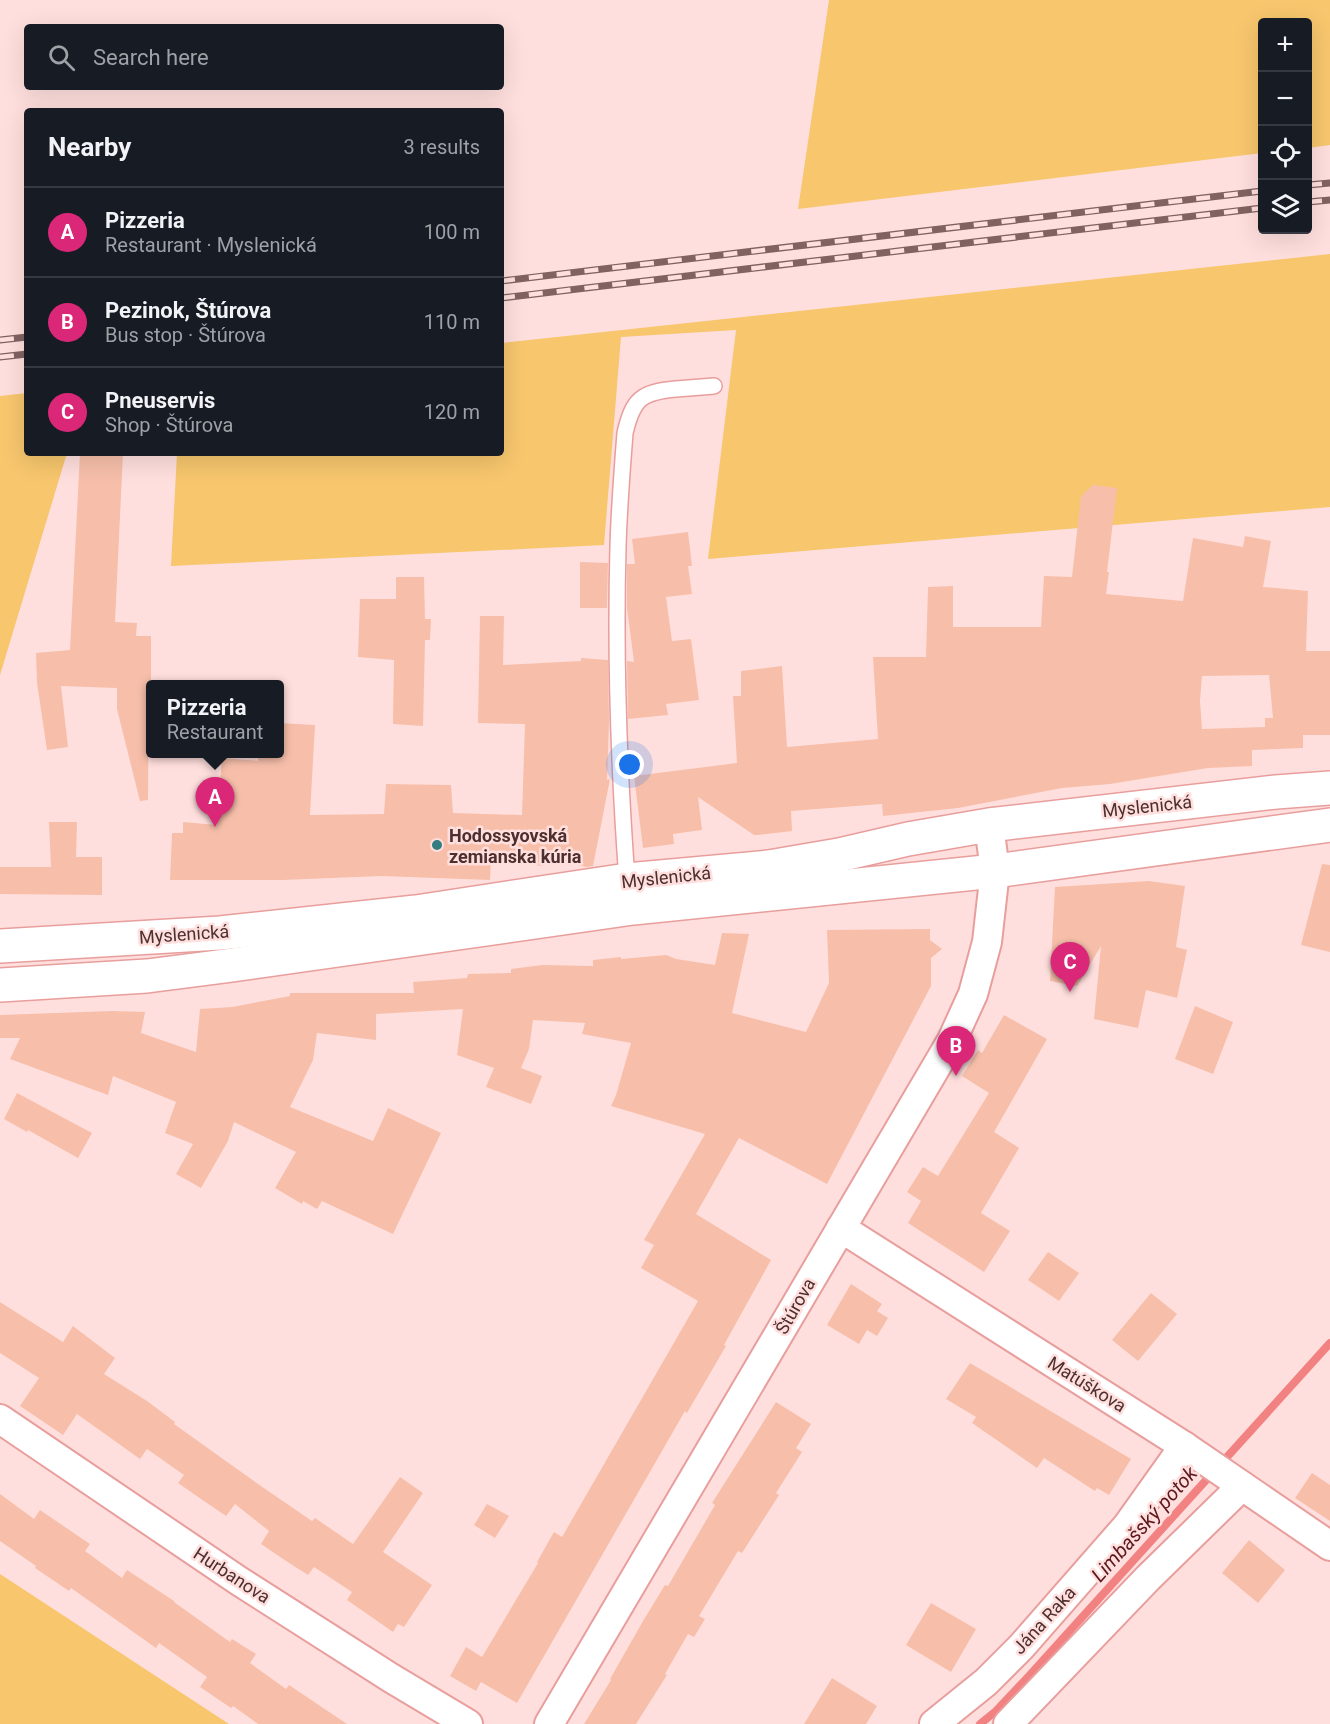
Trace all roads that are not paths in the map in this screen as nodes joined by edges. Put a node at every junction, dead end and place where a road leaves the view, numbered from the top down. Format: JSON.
{"nodes":[{"id":1,"x":714,"y":386,"type":"dead end"},
{"id":2,"x":1330,"y":788,"type":"edge"},
{"id":3,"x":989,"y":825,"type":"junction"},
{"id":4,"x":1330,"y":825,"type":"edge"},
{"id":5,"x":994,"y":871,"type":"junction"},
{"id":6,"x":627,"y":880,"type":"junction"},
{"id":7,"x":0,"y":946,"type":"edge"},
{"id":8,"x":0,"y":985,"type":"edge"},
{"id":9,"x":841,"y":1228,"type":"junction"},
{"id":10,"x":0,"y":1419,"type":"edge"},
{"id":11,"x":1191,"y":1451,"type":"junction"},
{"id":12,"x":1237,"y":1482,"type":"junction"},
{"id":13,"x":1330,"y":1546,"type":"edge"},
{"id":14,"x":468,"y":1724,"type":"edge"},
{"id":15,"x":549,"y":1724,"type":"edge"},
{"id":16,"x":933,"y":1724,"type":"edge"},
{"id":17,"x":1008,"y":1724,"type":"edge"}],
"edges":[{"from":1,"to":6,"type":"lane"},
{"from":2,"to":3,"type":"main road","name":"Myslenická"},
{"from":3,"to":5,"type":"street","name":"Štúrova"},
{"from":3,"to":6,"type":"main road","name":"Myslenická"},
{"from":4,"to":5,"type":"main road","name":"Myslenická"},
{"from":5,"to":8,"type":"main road","name":"Myslenická"},
{"from":5,"to":9,"type":"street","name":"Štúrova"},
{"from":6,"to":7,"type":"main road","name":"Myslenická"},
{"from":9,"to":11,"type":"street","name":"Matúškova"},
{"from":9,"to":15,"type":"street","name":"Štúrova"},
{"from":10,"to":14,"type":"street","name":"Hurbanova"},
{"from":11,"to":12,"type":"street","name":"Matúškova"},
{"from":11,"to":16,"type":"street","name":"Jána Raka"},
{"from":12,"to":13,"type":"street","name":"Matúškova"},
{"from":12,"to":17,"type":"street"}]}
